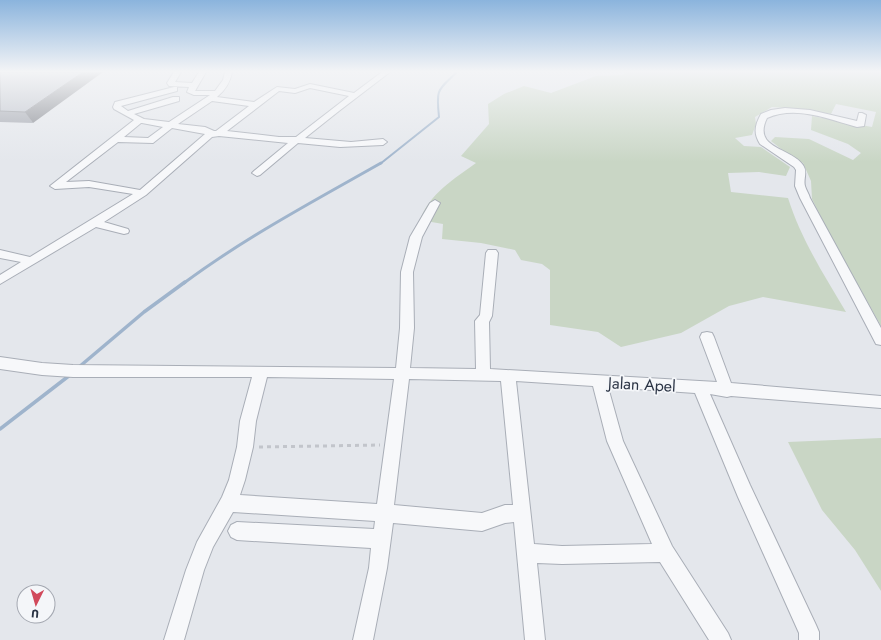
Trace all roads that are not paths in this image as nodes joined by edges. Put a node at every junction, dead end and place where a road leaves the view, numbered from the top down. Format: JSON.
{"nodes":[{"id":1,"x":128,"y":102,"type":"edge"},
{"id":2,"x":167,"y":102,"type":"edge"},
{"id":3,"x":205,"y":102,"type":"edge"},
{"id":4,"x":241,"y":102,"type":"edge"},
{"id":5,"x":260,"y":102,"type":"edge"},
{"id":6,"x":345,"y":102,"type":"edge"},
{"id":7,"x":256,"y":105,"type":"junction"},
{"id":8,"x":127,"y":114,"type":"junction"},
{"id":9,"x":862,"y":115,"type":"dead end"},
{"id":10,"x":140,"y":120,"type":"junction"},
{"id":11,"x":171,"y":124,"type":"junction"},
{"id":12,"x":216,"y":134,"type":"junction"},
{"id":13,"x":117,"y":139,"type":"junction"},
{"id":14,"x":297,"y":141,"type":"junction"},
{"id":15,"x":383,"y":142,"type":"dead end"},
{"id":16,"x":257,"y":173,"type":"dead end"},
{"id":17,"x":142,"y":193,"type":"junction"},
{"id":18,"x":435,"y":203,"type":"dead end"},
{"id":19,"x":95,"y":223,"type":"junction"},
{"id":20,"x":124,"y":230,"type":"dead end"},
{"id":21,"x":492,"y":253,"type":"dead end"},
{"id":22,"x":0,"y":254,"type":"edge"},
{"id":23,"x":32,"y":261,"type":"junction"},
{"id":24,"x":0,"y":280,"type":"edge"},
{"id":25,"x":707,"y":337,"type":"dead end"},
{"id":26,"x":881,"y":340,"type":"edge"},
{"id":27,"x":0,"y":363,"type":"edge"},
{"id":28,"x":261,"y":372,"type":"junction"},
{"id":29,"x":402,"y":374,"type":"junction"},
{"id":30,"x":483,"y":375,"type":"junction"},
{"id":31,"x":508,"y":375,"type":"junction"},
{"id":32,"x":599,"y":381,"type":"junction"},
{"id":33,"x":700,"y":388,"type":"junction"},
{"id":34,"x":727,"y":390,"type":"junction"},
{"id":35,"x":881,"y":402,"type":"edge"},
{"id":36,"x":228,"y":503,"type":"junction"},
{"id":37,"x":521,"y":512,"type":"junction"},
{"id":38,"x":385,"y":513,"type":"junction"},
{"id":39,"x":237,"y":531,"type":"dead end"},
{"id":40,"x":382,"y":539,"type":"junction"},
{"id":41,"x":665,"y":552,"type":"junction"},
{"id":42,"x":526,"y":553,"type":"junction"},
{"id":43,"x":174,"y":640,"type":"edge"},
{"id":44,"x":363,"y":640,"type":"edge"},
{"id":45,"x":535,"y":640,"type":"edge"},
{"id":46,"x":721,"y":640,"type":"edge"},
{"id":47,"x":809,"y":640,"type":"edge"}],
"edges":[{"from":1,"to":8,"type":"street"},
{"from":2,"to":8,"type":"street"},
{"from":3,"to":11,"type":"street"},
{"from":4,"to":7,"type":"street"},
{"from":5,"to":7,"type":"street"},
{"from":6,"to":14,"type":"street"},
{"from":7,"to":12,"type":"street"},
{"from":8,"to":10,"type":"street"},
{"from":9,"to":26,"type":"street"},
{"from":10,"to":11,"type":"street"},
{"from":10,"to":13,"type":"street"},
{"from":11,"to":12,"type":"street"},
{"from":11,"to":13,"type":"street"},
{"from":12,"to":14,"type":"street"},
{"from":12,"to":17,"type":"street"},
{"from":13,"to":17,"type":"street"},
{"from":14,"to":15,"type":"street"},
{"from":14,"to":16,"type":"street"},
{"from":17,"to":19,"type":"street"},
{"from":18,"to":29,"type":"street"},
{"from":19,"to":20,"type":"street"},
{"from":19,"to":23,"type":"street"},
{"from":21,"to":30,"type":"street"},
{"from":22,"to":23,"type":"street"},
{"from":23,"to":24,"type":"street"},
{"from":25,"to":34,"type":"street"},
{"from":27,"to":28,"type":"street","name":"Jalan Apel"},
{"from":28,"to":29,"type":"street","name":"Jalan Apel"},
{"from":28,"to":36,"type":"street"},
{"from":29,"to":30,"type":"street","name":"Jalan Apel"},
{"from":29,"to":38,"type":"street"},
{"from":30,"to":31,"type":"street","name":"Jalan Apel"},
{"from":31,"to":32,"type":"street","name":"Jalan Apel"},
{"from":31,"to":37,"type":"street"},
{"from":32,"to":33,"type":"street","name":"Jalan Apel"},
{"from":32,"to":41,"type":"street"},
{"from":33,"to":34,"type":"street","name":"Jalan Apel"},
{"from":33,"to":47,"type":"street"},
{"from":34,"to":35,"type":"street","name":"Jalan Apel"},
{"from":36,"to":38,"type":"street"},
{"from":36,"to":43,"type":"street"},
{"from":37,"to":38,"type":"street"},
{"from":37,"to":42,"type":"street"},
{"from":38,"to":40,"type":"street"},
{"from":39,"to":40,"type":"street"},
{"from":40,"to":44,"type":"street"},
{"from":41,"to":42,"type":"street"},
{"from":41,"to":46,"type":"street"},
{"from":42,"to":45,"type":"street"}]}
